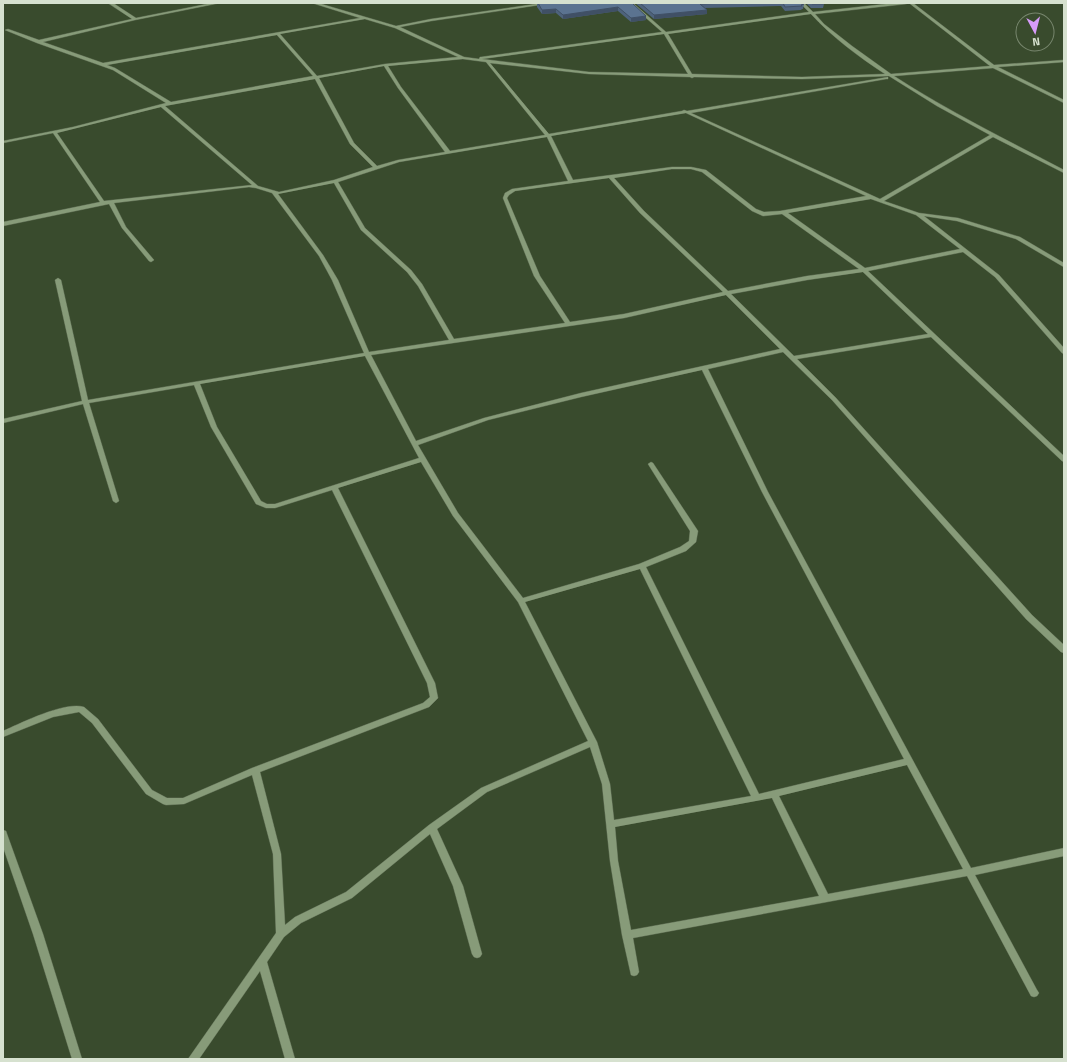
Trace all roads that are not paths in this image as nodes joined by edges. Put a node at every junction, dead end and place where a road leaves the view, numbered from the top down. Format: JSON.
{"nodes":[{"id":1,"x":110,"y":3,"type":"edge"},
{"id":2,"x":218,"y":3,"type":"edge"},
{"id":3,"x":314,"y":3,"type":"edge"},
{"id":4,"x":551,"y":3,"type":"edge"},
{"id":5,"x":630,"y":3,"type":"edge"},
{"id":6,"x":802,"y":3,"type":"edge"},
{"id":7,"x":906,"y":3,"type":"edge"},
{"id":8,"x":911,"y":3,"type":"edge"},
{"id":9,"x":812,"y":13,"type":"junction"},
{"id":10,"x":365,"y":18,"type":"junction"},
{"id":11,"x":135,"y":19,"type":"junction"},
{"id":12,"x":396,"y":27,"type":"junction"},
{"id":13,"x":6,"y":30,"type":"dead end"},
{"id":14,"x":664,"y":33,"type":"junction"},
{"id":15,"x":278,"y":34,"type":"junction"},
{"id":16,"x":38,"y":42,"type":"junction"},
{"id":17,"x":463,"y":58,"type":"junction"},
{"id":18,"x":474,"y":59,"type":"junction"},
{"id":19,"x":487,"y":61,"type":"junction"},
{"id":20,"x":1064,"y":61,"type":"edge"},
{"id":21,"x":101,"y":65,"type":"junction"},
{"id":22,"x":385,"y":65,"type":"junction"},
{"id":23,"x":994,"y":67,"type":"junction"},
{"id":24,"x":692,"y":76,"type":"junction"},
{"id":25,"x":890,"y":76,"type":"junction"},
{"id":26,"x":316,"y":77,"type":"junction"},
{"id":27,"x":1064,"y":102,"type":"edge"},
{"id":28,"x":170,"y":103,"type":"junction"},
{"id":29,"x":162,"y":106,"type":"junction"},
{"id":30,"x":684,"y":111,"type":"junction"},
{"id":31,"x":54,"y":132,"type":"junction"},
{"id":32,"x":548,"y":135,"type":"junction"},
{"id":33,"x":993,"y":135,"type":"junction"},
{"id":34,"x":3,"y":142,"type":"edge"},
{"id":35,"x":448,"y":152,"type":"junction"},
{"id":36,"x":375,"y":167,"type":"junction"},
{"id":37,"x":1064,"y":172,"type":"edge"},
{"id":38,"x":610,"y":176,"type":"junction"},
{"id":39,"x":335,"y":181,"type":"junction"},
{"id":40,"x":571,"y":182,"type":"junction"},
{"id":41,"x":256,"y":186,"type":"junction"},
{"id":42,"x":274,"y":193,"type":"junction"},
{"id":43,"x":871,"y":197,"type":"junction"},
{"id":44,"x":880,"y":201,"type":"junction"},
{"id":45,"x":111,"y":202,"type":"junction"},
{"id":46,"x":103,"y":203,"type":"junction"},
{"id":47,"x":784,"y":213,"type":"junction"},
{"id":48,"x":918,"y":214,"type":"junction"},
{"id":49,"x":3,"y":224,"type":"edge"},
{"id":50,"x":964,"y":250,"type":"junction"},
{"id":51,"x":151,"y":260,"type":"dead end"},
{"id":52,"x":1064,"y":265,"type":"edge"},
{"id":53,"x":864,"y":270,"type":"junction"},
{"id":54,"x":58,"y":280,"type":"dead end"},
{"id":55,"x":728,"y":293,"type":"junction"},
{"id":56,"x":569,"y":325,"type":"junction"},
{"id":57,"x":931,"y":335,"type":"junction"},
{"id":58,"x":453,"y":342,"type":"junction"},
{"id":59,"x":785,"y":350,"type":"junction"},
{"id":60,"x":1064,"y":352,"type":"edge"},
{"id":61,"x":367,"y":354,"type":"junction"},
{"id":62,"x":793,"y":358,"type":"junction"},
{"id":63,"x":706,"y":369,"type":"junction"},
{"id":64,"x":196,"y":382,"type":"junction"},
{"id":65,"x":85,"y":402,"type":"junction"},
{"id":66,"x":3,"y":421,"type":"edge"},
{"id":67,"x":414,"y":444,"type":"junction"},
{"id":68,"x":423,"y":459,"type":"junction"},
{"id":69,"x":1064,"y":460,"type":"edge"},
{"id":70,"x":650,"y":464,"type":"dead end"},
{"id":71,"x":334,"y":488,"type":"junction"},
{"id":72,"x":116,"y":501,"type":"dead end"},
{"id":73,"x":642,"y":566,"type":"junction"},
{"id":74,"x":521,"y":601,"type":"junction"},
{"id":75,"x":1064,"y":650,"type":"edge"},
{"id":76,"x":3,"y":734,"type":"edge"},
{"id":77,"x":593,"y":742,"type":"junction"},
{"id":78,"x":910,"y":761,"type":"junction"},
{"id":79,"x":255,"y":770,"type":"junction"},
{"id":80,"x":774,"y":794,"type":"junction"},
{"id":81,"x":756,"y":798,"type":"junction"},
{"id":82,"x":610,"y":824,"type":"junction"},
{"id":83,"x":432,"y":828,"type":"junction"},
{"id":84,"x":3,"y":834,"type":"edge"},
{"id":85,"x":1064,"y":852,"type":"edge"},
{"id":86,"x":970,"y":872,"type":"junction"},
{"id":87,"x":825,"y":898,"type":"junction"},
{"id":88,"x":282,"y":934,"type":"junction"},
{"id":89,"x":627,"y":935,"type":"junction"},
{"id":90,"x":477,"y":954,"type":"dead end"},
{"id":91,"x":262,"y":961,"type":"junction"},
{"id":92,"x":634,"y":972,"type":"dead end"},
{"id":93,"x":1034,"y":993,"type":"dead end"},
{"id":94,"x":77,"y":1059,"type":"edge"},
{"id":95,"x":193,"y":1059,"type":"edge"},
{"id":96,"x":290,"y":1059,"type":"edge"}],
"edges":[{"from":1,"to":11,"type":"street"},
{"from":2,"to":11,"type":"street"},
{"from":3,"to":10,"type":"street"},
{"from":4,"to":12,"type":"street"},
{"from":5,"to":14,"type":"street"},
{"from":6,"to":9,"type":"street"},
{"from":7,"to":9,"type":"street"},
{"from":8,"to":23,"type":"street"},
{"from":9,"to":14,"type":"street"},
{"from":9,"to":25,"type":"street"},
{"from":10,"to":12,"type":"street"},
{"from":10,"to":15,"type":"street"},
{"from":11,"to":16,"type":"street"},
{"from":12,"to":17,"type":"street"},
{"from":13,"to":16,"type":"street"},
{"from":14,"to":18,"type":"street"},
{"from":14,"to":24,"type":"street"},
{"from":15,"to":21,"type":"street"},
{"from":15,"to":26,"type":"street"},
{"from":16,"to":21,"type":"street"},
{"from":17,"to":18,"type":"street"},
{"from":17,"to":22,"type":"street"},
{"from":18,"to":19,"type":"street"},
{"from":19,"to":24,"type":"street"},
{"from":19,"to":32,"type":"street"},
{"from":20,"to":23,"type":"street"},
{"from":21,"to":28,"type":"street"},
{"from":22,"to":26,"type":"street"},
{"from":22,"to":35,"type":"street"},
{"from":23,"to":25,"type":"street"},
{"from":23,"to":27,"type":"street"},
{"from":24,"to":25,"type":"street"},
{"from":25,"to":30,"type":"street"},
{"from":25,"to":33,"type":"street"},
{"from":26,"to":28,"type":"street"},
{"from":26,"to":36,"type":"street"},
{"from":28,"to":29,"type":"street"},
{"from":29,"to":31,"type":"street"},
{"from":29,"to":41,"type":"street"},
{"from":30,"to":32,"type":"street"},
{"from":30,"to":43,"type":"street"},
{"from":31,"to":34,"type":"street"},
{"from":31,"to":46,"type":"street"},
{"from":32,"to":35,"type":"street"},
{"from":32,"to":40,"type":"street"},
{"from":33,"to":37,"type":"street"},
{"from":33,"to":44,"type":"street"},
{"from":35,"to":36,"type":"street"},
{"from":36,"to":39,"type":"street"},
{"from":38,"to":40,"type":"street"},
{"from":38,"to":47,"type":"street"},
{"from":38,"to":55,"type":"street"},
{"from":39,"to":42,"type":"street"},
{"from":39,"to":58,"type":"street"},
{"from":40,"to":56,"type":"street"},
{"from":41,"to":42,"type":"street"},
{"from":41,"to":45,"type":"street"},
{"from":42,"to":61,"type":"street"},
{"from":43,"to":44,"type":"street"},
{"from":43,"to":47,"type":"street"},
{"from":44,"to":48,"type":"street"},
{"from":45,"to":46,"type":"street"},
{"from":45,"to":51,"type":"street"},
{"from":46,"to":49,"type":"street"},
{"from":47,"to":53,"type":"street"},
{"from":48,"to":50,"type":"street"},
{"from":48,"to":52,"type":"street"},
{"from":50,"to":53,"type":"street"},
{"from":50,"to":60,"type":"street"},
{"from":53,"to":55,"type":"street"},
{"from":53,"to":57,"type":"street"},
{"from":54,"to":65,"type":"street"},
{"from":55,"to":56,"type":"street"},
{"from":55,"to":59,"type":"street"},
{"from":56,"to":58,"type":"street"},
{"from":57,"to":62,"type":"street"},
{"from":57,"to":69,"type":"street"},
{"from":58,"to":61,"type":"street"},
{"from":59,"to":62,"type":"street"},
{"from":59,"to":63,"type":"street"},
{"from":61,"to":64,"type":"street"},
{"from":61,"to":67,"type":"street"},
{"from":62,"to":75,"type":"street"},
{"from":63,"to":67,"type":"street"},
{"from":63,"to":78,"type":"street"},
{"from":64,"to":65,"type":"street"},
{"from":64,"to":71,"type":"street"},
{"from":65,"to":66,"type":"street"},
{"from":65,"to":72,"type":"street"},
{"from":67,"to":68,"type":"street"},
{"from":68,"to":71,"type":"street"},
{"from":68,"to":74,"type":"street"},
{"from":70,"to":73,"type":"street"},
{"from":71,"to":79,"type":"street"},
{"from":73,"to":74,"type":"street"},
{"from":73,"to":81,"type":"street"},
{"from":74,"to":77,"type":"street"},
{"from":76,"to":79,"type":"street"},
{"from":77,"to":82,"type":"street"},
{"from":77,"to":83,"type":"street"},
{"from":78,"to":80,"type":"street"},
{"from":78,"to":86,"type":"street"},
{"from":79,"to":88,"type":"street"},
{"from":80,"to":81,"type":"street"},
{"from":80,"to":87,"type":"street"},
{"from":81,"to":82,"type":"street"},
{"from":82,"to":89,"type":"street"},
{"from":83,"to":88,"type":"street"},
{"from":83,"to":90,"type":"street"},
{"from":84,"to":94,"type":"street"},
{"from":85,"to":86,"type":"street"},
{"from":86,"to":87,"type":"street"},
{"from":86,"to":93,"type":"street"},
{"from":87,"to":89,"type":"street"},
{"from":88,"to":91,"type":"street"},
{"from":89,"to":92,"type":"street"},
{"from":91,"to":95,"type":"street"},
{"from":91,"to":96,"type":"street"}]}
